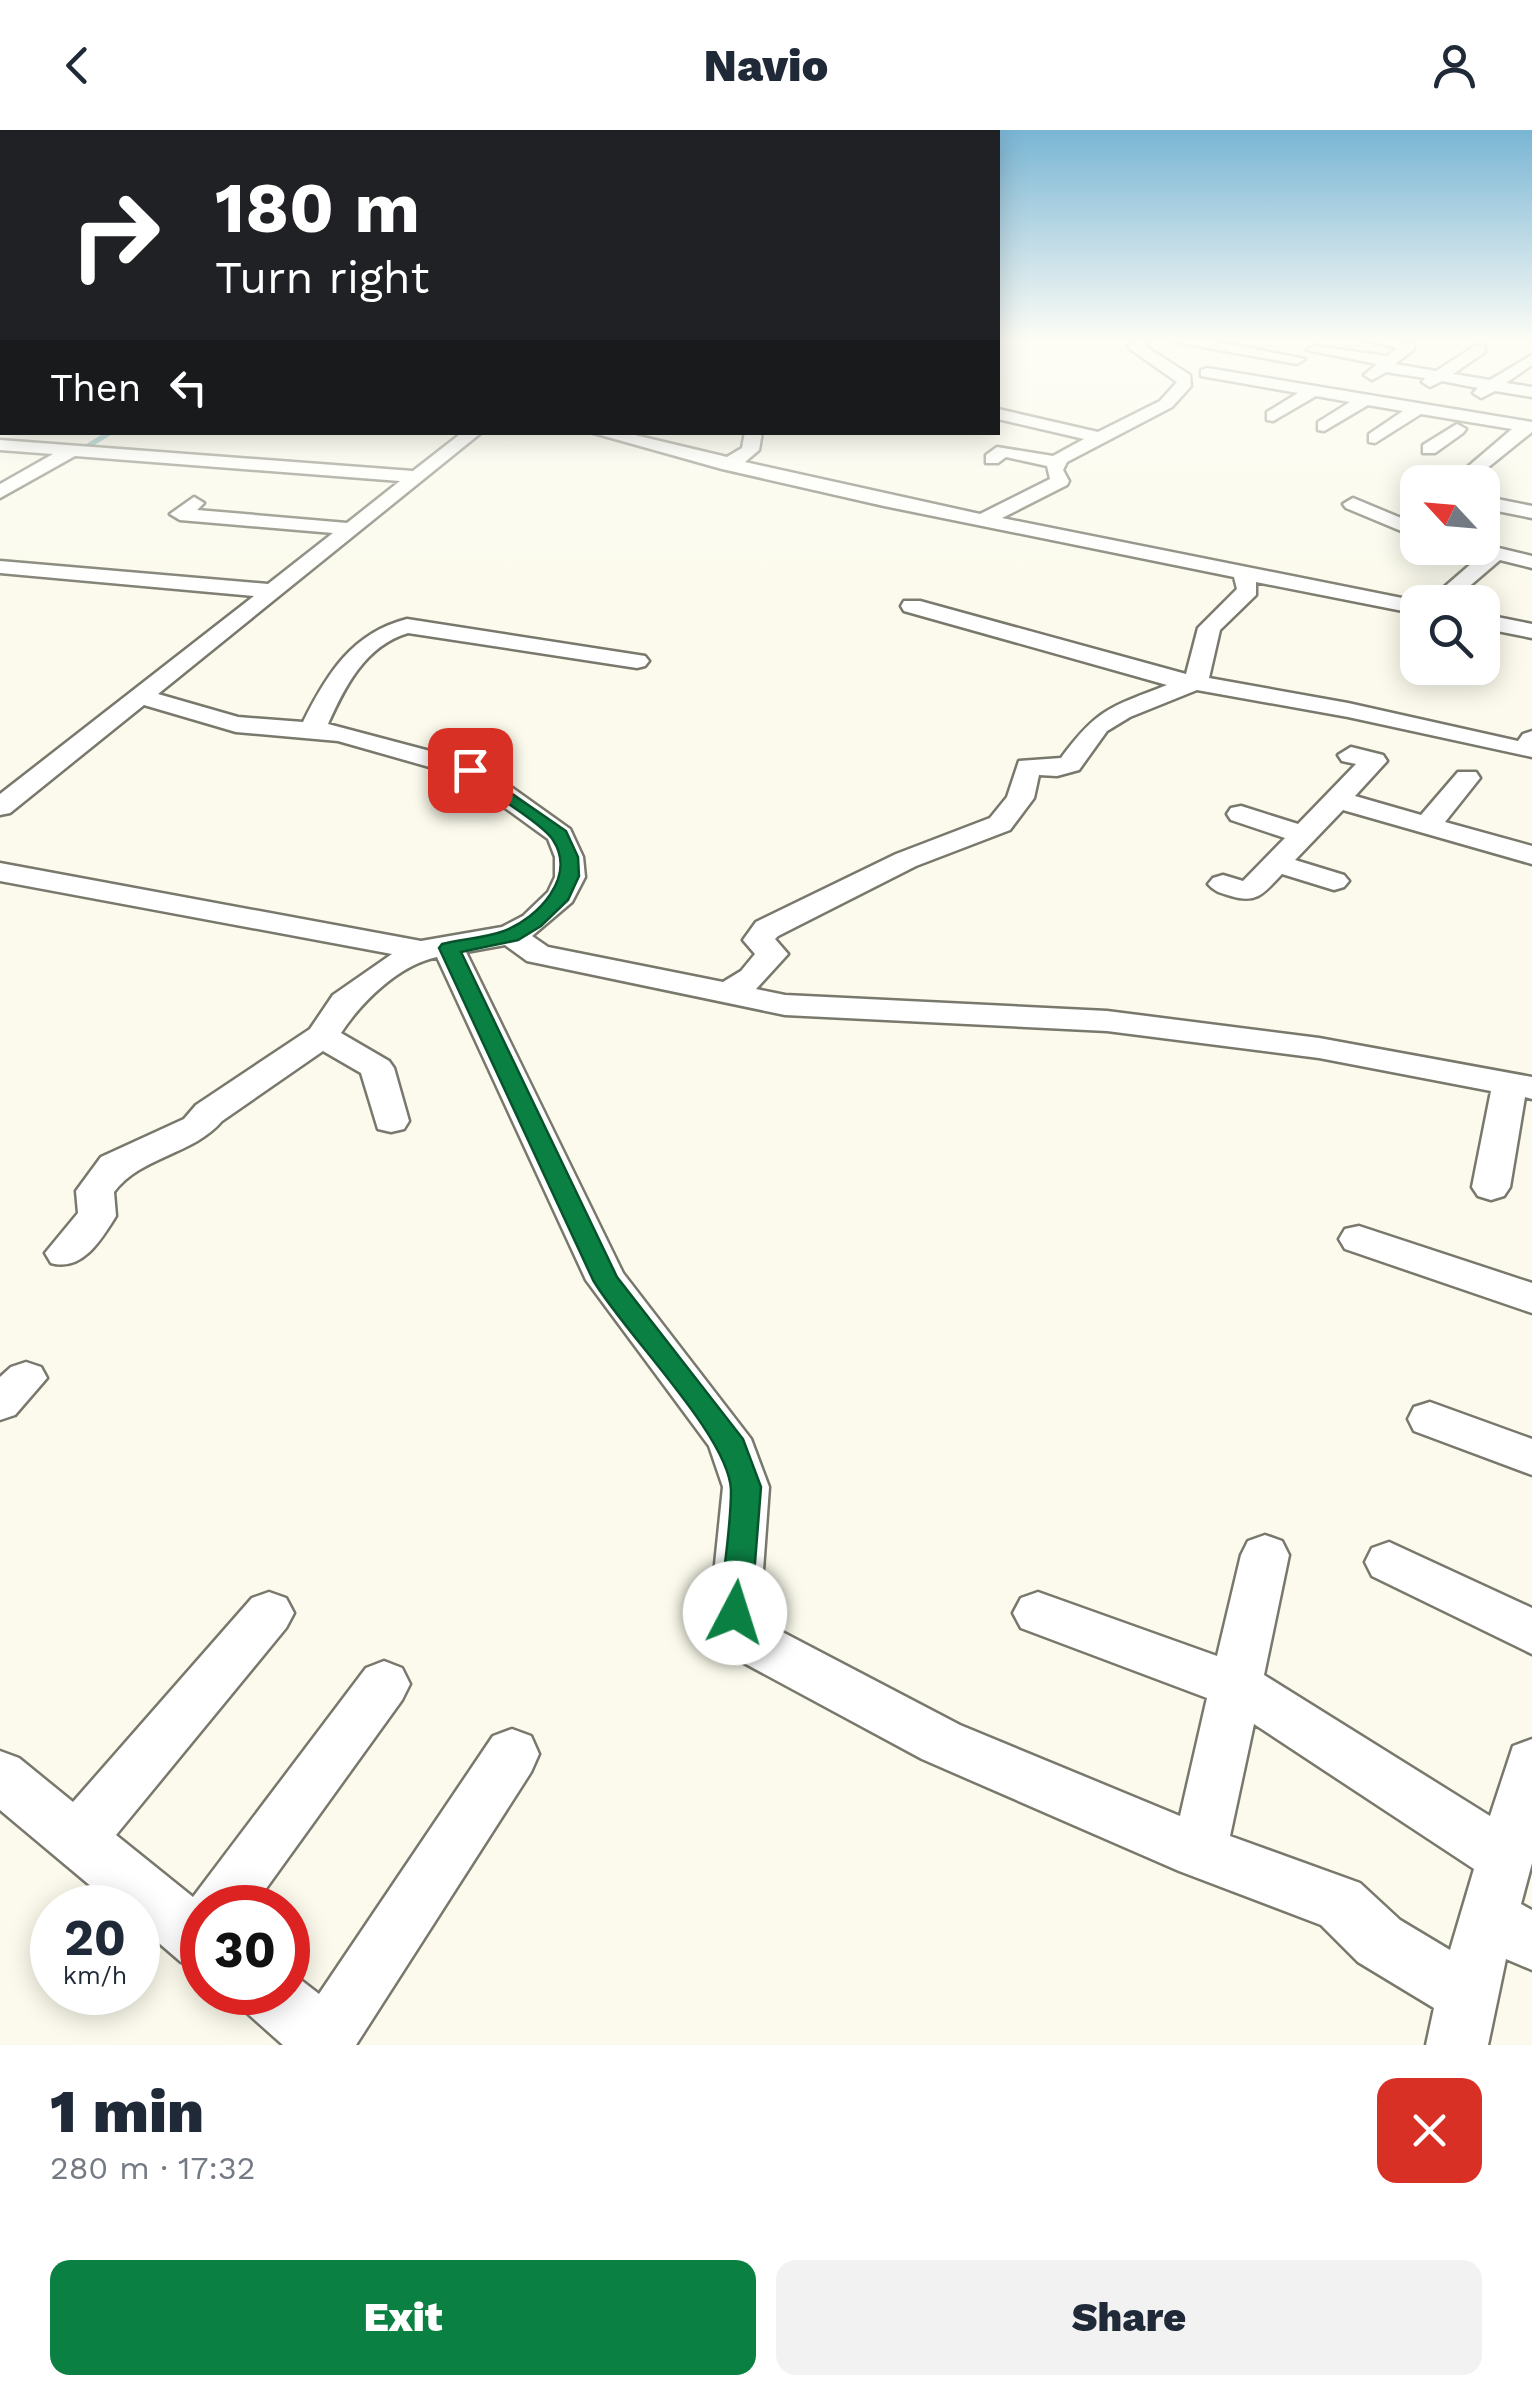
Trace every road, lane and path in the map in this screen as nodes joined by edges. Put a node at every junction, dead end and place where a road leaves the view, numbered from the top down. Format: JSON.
{"nodes":[{"id":1,"x":1059,"y":428,"type":"edge"},
{"id":2,"x":1119,"y":428,"type":"edge"},
{"id":3,"x":1383,"y":428,"type":"edge"},
{"id":4,"x":1447,"y":428,"type":"edge"},
{"id":5,"x":1518,"y":428,"type":"edge"},
{"id":6,"x":100,"y":435,"type":"edge"},
{"id":7,"x":470,"y":435,"type":"edge"},
{"id":8,"x":610,"y":435,"type":"edge"},
{"id":9,"x":753,"y":435,"type":"edge"},
{"id":10,"x":1100,"y":438,"type":"junction"},
{"id":11,"x":1375,"y":438,"type":"dead end"},
{"id":12,"x":0,"y":445,"type":"edge"},
{"id":13,"x":1429,"y":449,"type":"dead end"},
{"id":14,"x":73,"y":451,"type":"junction"},
{"id":15,"x":992,"y":459,"type":"dead end"},
{"id":16,"x":1058,"y":463,"type":"junction"},
{"id":17,"x":728,"y":465,"type":"junction"},
{"id":18,"x":1478,"y":465,"type":"edge"},
{"id":19,"x":420,"y":476,"type":"junction"},
{"id":20,"x":0,"y":492,"type":"edge"},
{"id":21,"x":1500,"y":501,"type":"edge"},
{"id":22,"x":194,"y":503,"type":"dead end"},
{"id":23,"x":1354,"y":504,"type":"dead end"},
{"id":24,"x":340,"y":506,"type":"dead end"},
{"id":25,"x":378,"y":508,"type":"junction"},
{"id":26,"x":1532,"y":512,"type":"edge"},
{"id":27,"x":983,"y":520,"type":"junction"},
{"id":28,"x":1400,"y":524,"type":"edge"},
{"id":29,"x":352,"y":528,"type":"junction"},
{"id":30,"x":1500,"y":554,"type":"edge"},
{"id":31,"x":1532,"y":562,"type":"edge"},
{"id":32,"x":1482,"y":565,"type":"edge"},
{"id":33,"x":0,"y":567,"type":"edge"},
{"id":34,"x":1243,"y":573,"type":"junction"},
{"id":35,"x":1458,"y":585,"type":"edge"},
{"id":36,"x":274,"y":590,"type":"junction"},
{"id":37,"x":1400,"y":604,"type":"edge"},
{"id":38,"x":912,"y":606,"type":"dead end"},
{"id":39,"x":1500,"y":625,"type":"edge"},
{"id":40,"x":1532,"y":631,"type":"edge"},
{"id":41,"x":638,"y":660,"type":"dead end"},
{"id":42,"x":1196,"y":682,"type":"junction"},
{"id":43,"x":142,"y":697,"type":"junction"},
{"id":44,"x":311,"y":733,"type":"junction"},
{"id":45,"x":1530,"y":747,"type":"edge"},
{"id":46,"x":1351,"y":755,"type":"dead end"},
{"id":47,"x":1468,"y":778,"type":"dead end"},
{"id":48,"x":1338,"y":800,"type":"junction"},
{"id":49,"x":0,"y":807,"type":"edge"},
{"id":50,"x":1240,"y":814,"type":"dead end"},
{"id":51,"x":1427,"y":825,"type":"junction"},
{"id":52,"x":1301,"y":834,"type":"junction"},
{"id":53,"x":1532,"y":855,"type":"edge"},
{"id":54,"x":1275,"y":864,"type":"junction"},
{"id":55,"x":0,"y":872,"type":"edge"},
{"id":56,"x":1334,"y":882,"type":"dead end"},
{"id":57,"x":1224,"y":884,"type":"dead end"},
{"id":58,"x":511,"y":936,"type":"junction"},
{"id":59,"x":435,"y":949,"type":"junction"},
{"id":60,"x":725,"y":995,"type":"junction"},
{"id":61,"x":322,"y":1036,"type":"junction"},
{"id":62,"x":1521,"y":1086,"type":"edge"},
{"id":63,"x":391,"y":1120,"type":"dead end"},
{"id":64,"x":1491,"y":1187,"type":"dead end"},
{"id":65,"x":1359,"y":1239,"type":"dead end"},
{"id":66,"x":65,"y":1253,"type":"dead end"},
{"id":67,"x":1532,"y":1298,"type":"edge"},
{"id":68,"x":1430,"y":1419,"type":"dead end"},
{"id":69,"x":1532,"y":1457,"type":"edge"},
{"id":70,"x":1265,"y":1556,"type":"dead end"},
{"id":71,"x":1389,"y":1562,"type":"dead end"},
{"id":72,"x":268,"y":1613,"type":"dead end"},
{"id":73,"x":1038,"y":1613,"type":"dead end"},
{"id":74,"x":1532,"y":1632,"type":"edge"},
{"id":75,"x":384,"y":1684,"type":"dead end"},
{"id":76,"x":1238,"y":1686,"type":"junction"},
{"id":77,"x":512,"y":1754,"type":"dead end"},
{"id":78,"x":0,"y":1776,"type":"edge"},
{"id":79,"x":1522,"y":1812,"type":"edge"},
{"id":80,"x":77,"y":1838,"type":"junction"},
{"id":81,"x":1199,"y":1852,"type":"junction"},
{"id":82,"x":236,"y":1885,"type":"edge"},
{"id":83,"x":180,"y":1911,"type":"edge"},
{"id":84,"x":1510,"y":1929,"type":"edge"},
{"id":85,"x":1462,"y":2020,"type":"edge"},
{"id":86,"x":301,"y":2029,"type":"edge"}],
"edges":[{"from":1,"to":10,"type":"street"},
{"from":2,"to":10,"type":"street"},
{"from":3,"to":11,"type":"street"},
{"from":4,"to":13,"type":"street"},
{"from":5,"to":18,"type":"street"},
{"from":6,"to":14,"type":"street"},
{"from":7,"to":19,"type":"street"},
{"from":8,"to":17,"type":"street"},
{"from":9,"to":17,"type":"street"},
{"from":10,"to":16,"type":"street"},
{"from":12,"to":14,"type":"street"},
{"from":14,"to":19,"type":"street"},
{"from":14,"to":20,"type":"street"},
{"from":15,"to":16,"type":"street"},
{"from":16,"to":27,"type":"street"},
{"from":17,"to":27,"type":"street"},
{"from":19,"to":25,"type":"street"},
{"from":21,"to":26,"type":"street"},
{"from":22,"to":29,"type":"street"},
{"from":23,"to":28,"type":"street"},
{"from":24,"to":25,"type":"street"},
{"from":25,"to":29,"type":"street"},
{"from":27,"to":34,"type":"street"},
{"from":29,"to":36,"type":"street"},
{"from":30,"to":31,"type":"street"},
{"from":32,"to":35,"type":"street"},
{"from":33,"to":36,"type":"street"},
{"from":34,"to":37,"type":"street"},
{"from":34,"to":42,"type":"street"},
{"from":36,"to":43,"type":"street"},
{"from":38,"to":42,"type":"street"},
{"from":39,"to":40,"type":"street"},
{"from":41,"to":44,"type":"street"},
{"from":42,"to":45,"type":"street"},
{"from":42,"to":60,"type":"street"},
{"from":43,"to":44,"type":"street"},
{"from":43,"to":49,"type":"street"},
{"from":44,"to":58,"type":"street"},
{"from":46,"to":48,"type":"street"},
{"from":47,"to":51,"type":"street"},
{"from":48,"to":51,"type":"street"},
{"from":48,"to":52,"type":"street"},
{"from":50,"to":52,"type":"street"},
{"from":51,"to":53,"type":"street"},
{"from":52,"to":54,"type":"street"},
{"from":54,"to":56,"type":"street"},
{"from":54,"to":57,"type":"street"},
{"from":55,"to":59,"type":"street"},
{"from":58,"to":59,"type":"street"},
{"from":58,"to":60,"type":"street"},
{"from":59,"to":61,"type":"street"},
{"from":59,"to":81,"type":"street"},
{"from":60,"to":62,"type":"street"},
{"from":61,"to":63,"type":"street"},
{"from":61,"to":66,"type":"street"},
{"from":62,"to":64,"type":"street"},
{"from":65,"to":67,"type":"street"},
{"from":68,"to":69,"type":"street"},
{"from":70,"to":76,"type":"street"},
{"from":71,"to":74,"type":"street"},
{"from":72,"to":80,"type":"street"},
{"from":73,"to":76,"type":"street"},
{"from":75,"to":82,"type":"street"},
{"from":76,"to":79,"type":"street"},
{"from":76,"to":81,"type":"street"},
{"from":77,"to":86,"type":"street"},
{"from":78,"to":80,"type":"street"},
{"from":79,"to":84,"type":"street"},
{"from":80,"to":83,"type":"street"},
{"from":81,"to":85,"type":"street"},
{"from":84,"to":85,"type":"street"}]}
